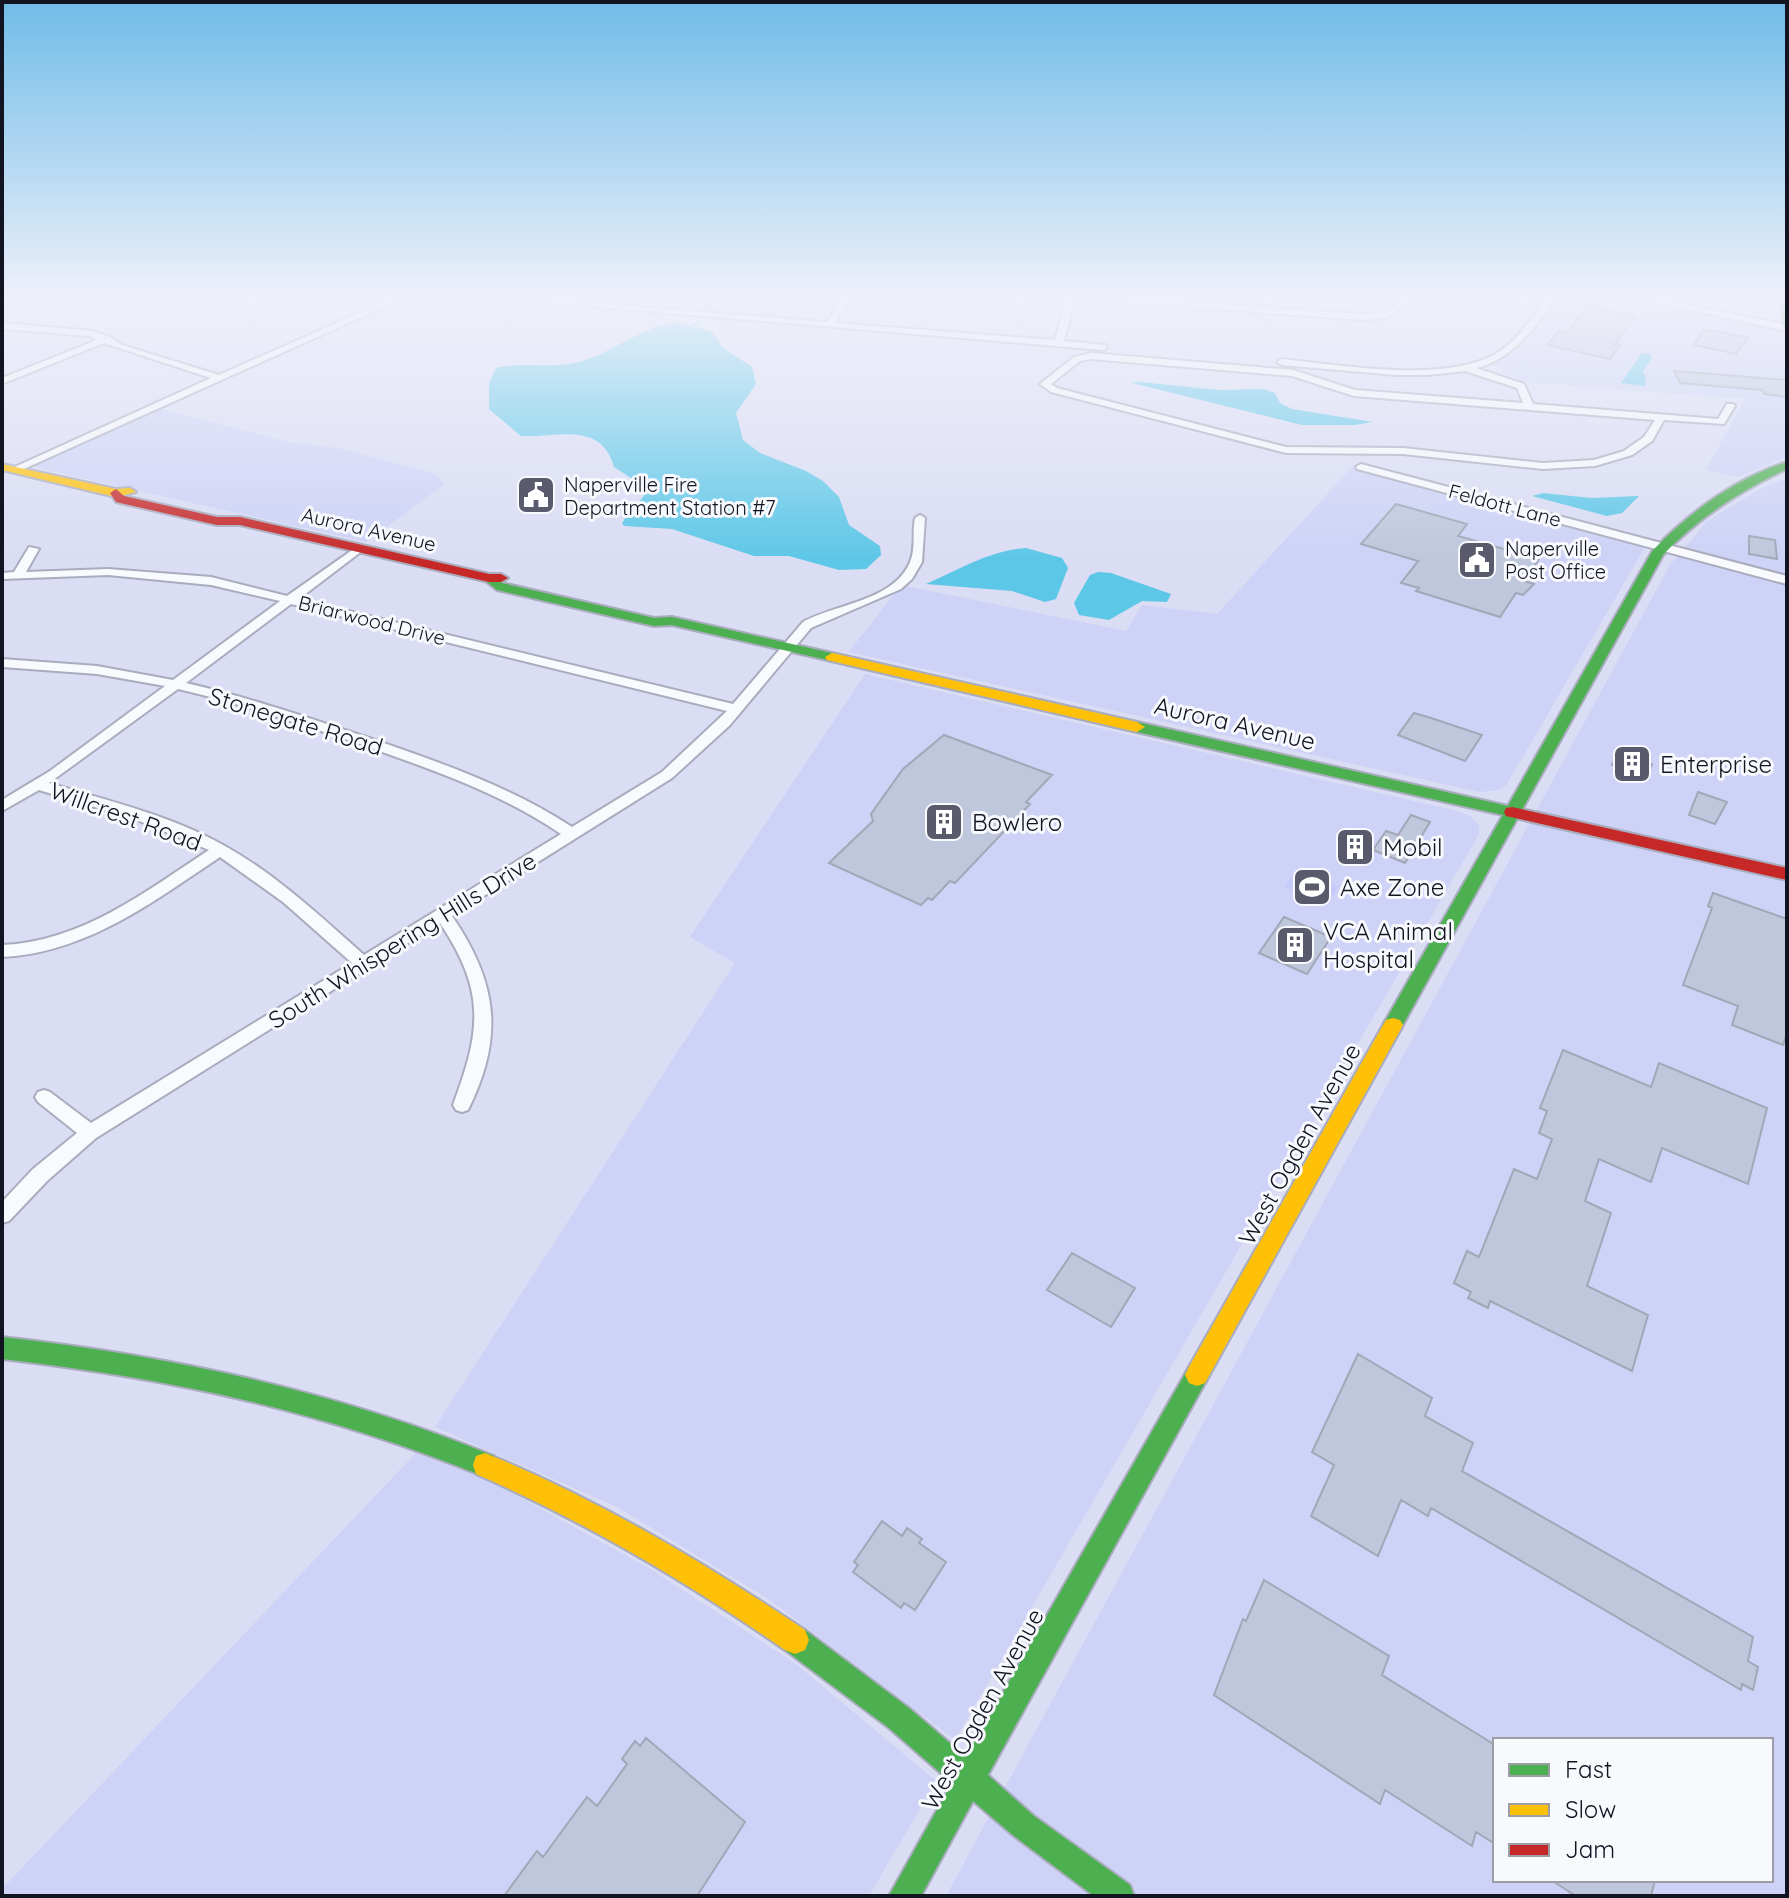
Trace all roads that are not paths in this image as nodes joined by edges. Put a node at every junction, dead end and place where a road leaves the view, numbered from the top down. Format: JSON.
{"nodes":[{"id":1,"x":209,"y":383,"type":"edge"},
{"id":2,"x":1047,"y":383,"type":"edge"},
{"id":3,"x":1322,"y":383,"type":"edge"},
{"id":4,"x":1511,"y":383,"type":"edge"},
{"id":5,"x":1528,"y":405,"type":"junction"},
{"id":6,"x":1730,"y":406,"type":"dead end"},
{"id":7,"x":1661,"y":417,"type":"junction"},
{"id":8,"x":1787,"y":465,"type":"edge"},
{"id":9,"x":1361,"y":467,"type":"dead end"},
{"id":10,"x":6,"y":471,"type":"edge"},
{"id":11,"x":920,"y":518,"type":"dead end"},
{"id":12,"x":1663,"y":547,"type":"junction"},
{"id":13,"x":33,"y":549,"type":"dead end"},
{"id":14,"x":358,"y":549,"type":"junction"},
{"id":15,"x":18,"y":575,"type":"junction"},
{"id":16,"x":2,"y":576,"type":"edge"},
{"id":17,"x":1787,"y":580,"type":"edge"},
{"id":18,"x":290,"y":600,"type":"junction"},
{"id":19,"x":787,"y":647,"type":"junction"},
{"id":20,"x":2,"y":663,"type":"edge"},
{"id":21,"x":175,"y":685,"type":"junction"},
{"id":22,"x":736,"y":709,"type":"junction"},
{"id":23,"x":39,"y":785,"type":"junction"},
{"id":24,"x":2,"y":806,"type":"edge"},
{"id":25,"x":1512,"y":812,"type":"junction"},
{"id":26,"x":573,"y":835,"type":"junction"},
{"id":27,"x":219,"y":850,"type":"junction"},
{"id":28,"x":1787,"y":874,"type":"edge"},
{"id":29,"x":443,"y":915,"type":"junction"},
{"id":30,"x":2,"y":951,"type":"edge"},
{"id":31,"x":363,"y":964,"type":"junction"},
{"id":32,"x":44,"y":1097,"type":"dead end"},
{"id":33,"x":462,"y":1105,"type":"dead end"},
{"id":34,"x":90,"y":1133,"type":"junction"},
{"id":35,"x":2,"y":1215,"type":"edge"},
{"id":36,"x":2,"y":1348,"type":"edge"},
{"id":37,"x":969,"y":1778,"type":"junction"},
{"id":38,"x":904,"y":1896,"type":"edge"},
{"id":39,"x":1119,"y":1896,"type":"edge"}],
"edges":[{"from":1,"to":10,"type":"street"},
{"from":2,"to":7,"type":"street"},
{"from":3,"to":5,"type":"street"},
{"from":4,"to":5,"type":"street"},
{"from":5,"to":7,"type":"street"},
{"from":6,"to":7,"type":"street"},
{"from":8,"to":12,"type":"main road","name":"West Ogden Avenue"},
{"from":9,"to":12,"type":"street","name":"Feldott Lane"},
{"from":10,"to":14,"type":"main road","name":"Aurora Avenue"},
{"from":11,"to":19,"type":"street","name":"South Whispering Hills Drive"},
{"from":12,"to":17,"type":"street","name":"Feldott Lane"},
{"from":12,"to":25,"type":"main road","name":"West Ogden Avenue"},
{"from":13,"to":15,"type":"street"},
{"from":14,"to":18,"type":"street"},
{"from":14,"to":19,"type":"main road","name":"Aurora Avenue"},
{"from":15,"to":16,"type":"street","name":"Briarwood Drive"},
{"from":15,"to":18,"type":"street","name":"Briarwood Drive"},
{"from":18,"to":21,"type":"street"},
{"from":18,"to":22,"type":"street","name":"Briarwood Drive"},
{"from":19,"to":22,"type":"street","name":"South Whispering Hills Drive"},
{"from":19,"to":25,"type":"main road","name":"Aurora Avenue"},
{"from":20,"to":21,"type":"street","name":"Stonegate Road"},
{"from":21,"to":23,"type":"street"},
{"from":21,"to":26,"type":"street","name":"Stonegate Road"},
{"from":22,"to":26,"type":"street","name":"South Whispering Hills Drive"},
{"from":23,"to":24,"type":"street"},
{"from":23,"to":27,"type":"street","name":"Willcrest Road"},
{"from":25,"to":28,"type":"main road","name":"Aurora Avenue"},
{"from":25,"to":37,"type":"main road","name":"West Ogden Avenue"},
{"from":26,"to":29,"type":"street","name":"South Whispering Hills Drive"},
{"from":27,"to":30,"type":"street"},
{"from":27,"to":31,"type":"street","name":"Willcrest Road"},
{"from":29,"to":31,"type":"street","name":"South Whispering Hills Drive"},
{"from":29,"to":33,"type":"street"},
{"from":31,"to":34,"type":"street","name":"South Whispering Hills Drive"},
{"from":32,"to":34,"type":"street"},
{"from":34,"to":35,"type":"street","name":"South Whispering Hills Drive"},
{"from":36,"to":37,"type":"main road"},
{"from":37,"to":38,"type":"main road","name":"West Ogden Avenue"},
{"from":37,"to":39,"type":"main road"}]}
